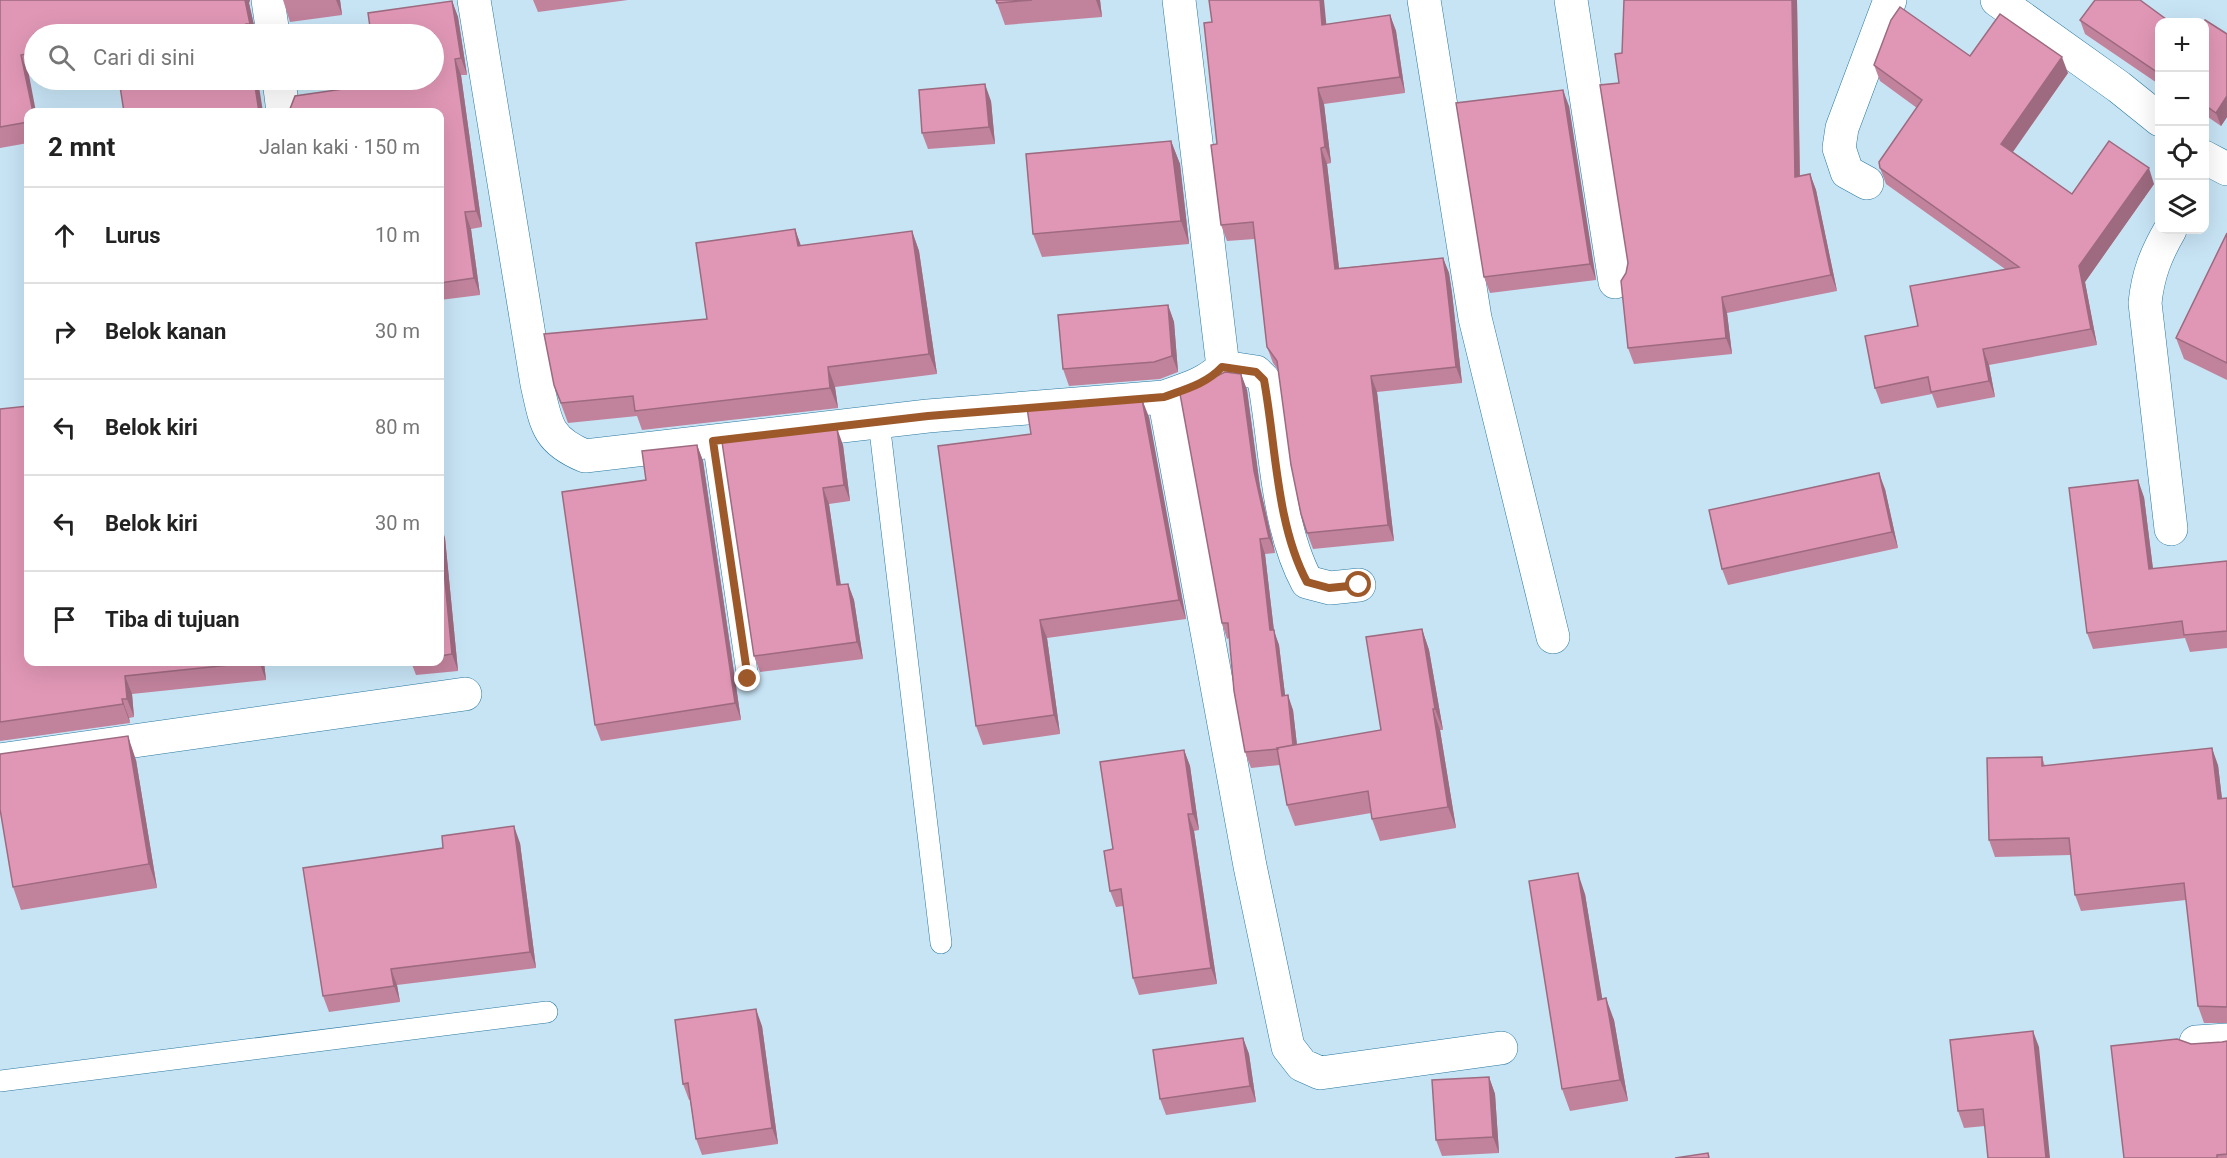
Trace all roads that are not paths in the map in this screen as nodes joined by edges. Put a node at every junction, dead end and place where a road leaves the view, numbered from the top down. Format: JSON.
{"nodes":[{"id":1,"x":268,"y":0,"type":"edge"},
{"id":2,"x":474,"y":0,"type":"edge"},
{"id":3,"x":1179,"y":0,"type":"edge"},
{"id":4,"x":1425,"y":0,"type":"edge"},
{"id":5,"x":1571,"y":0,"type":"edge"},
{"id":6,"x":1890,"y":0,"type":"edge"},
{"id":7,"x":1997,"y":0,"type":"edge"},
{"id":8,"x":272,"y":24,"type":"edge"},
{"id":9,"x":280,"y":90,"type":"edge"},
{"id":10,"x":282,"y":108,"type":"edge"},
{"id":11,"x":2155,"y":116,"type":"edge"},
{"id":12,"x":1867,"y":183,"type":"dead end"},
{"id":13,"x":2168,"y":234,"type":"edge"},
{"id":14,"x":1615,"y":282,"type":"dead end"},
{"id":15,"x":1222,"y":367,"type":"junction"},
{"id":16,"x":1164,"y":397,"type":"junction"},
{"id":17,"x":879,"y":422,"type":"junction"},
{"id":18,"x":713,"y":441,"type":"junction"},
{"id":19,"x":2171,"y":529,"type":"dead end"},
{"id":20,"x":1359,"y":585,"type":"dead end"},
{"id":21,"x":1553,"y":637,"type":"dead end"},
{"id":22,"x":748,"y":679,"type":"dead end"},
{"id":23,"x":465,"y":694,"type":"dead end"},
{"id":24,"x":0,"y":760,"type":"edge"},
{"id":25,"x":941,"y":944,"type":"dead end"},
{"id":26,"x":547,"y":1012,"type":"dead end"},
{"id":27,"x":1501,"y":1048,"type":"dead end"},
{"id":28,"x":0,"y":1081,"type":"edge"}],
"edges":[{"from":1,"to":8,"type":"street"},
{"from":2,"to":18,"type":"street"},
{"from":3,"to":15,"type":"street"},
{"from":4,"to":21,"type":"street"},
{"from":5,"to":14,"type":"street"},
{"from":6,"to":12,"type":"street"},
{"from":7,"to":11,"type":"street"},
{"from":9,"to":10,"type":"street"},
{"from":13,"to":19,"type":"street"},
{"from":15,"to":16,"type":"street"},
{"from":15,"to":20,"type":"street"},
{"from":16,"to":17,"type":"street"},
{"from":16,"to":27,"type":"street"},
{"from":17,"to":18,"type":"street"},
{"from":17,"to":25,"type":"lane"},
{"from":18,"to":22,"type":"lane"},
{"from":23,"to":24,"type":"street"},
{"from":26,"to":28,"type":"lane"}]}
